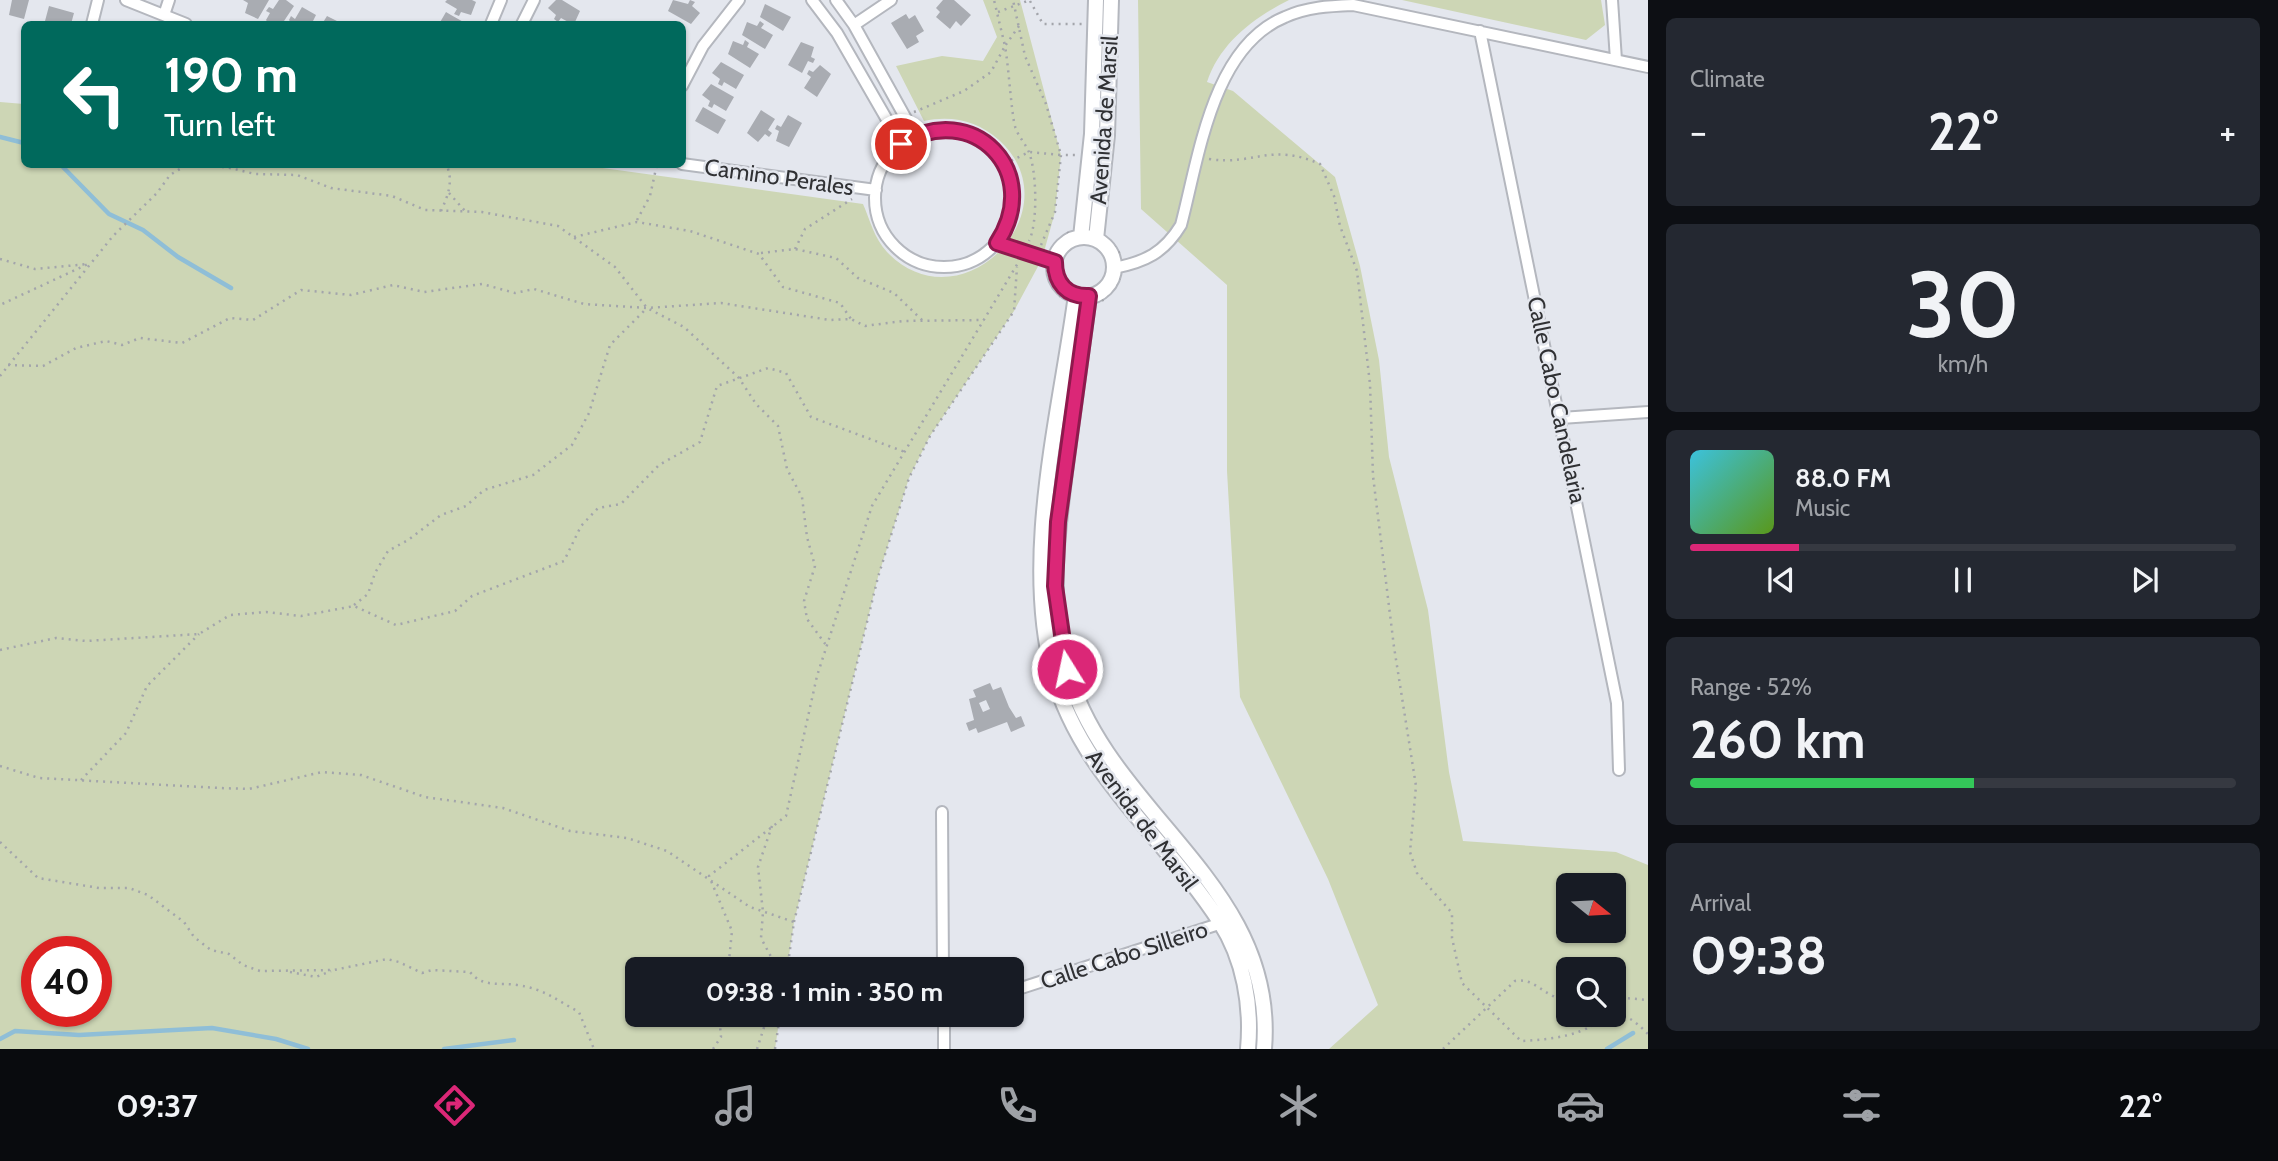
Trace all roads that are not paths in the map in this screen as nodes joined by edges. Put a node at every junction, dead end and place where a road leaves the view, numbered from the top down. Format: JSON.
{"nodes":[{"id":1,"x":98,"y":0,"type":"edge"},
{"id":2,"x":126,"y":0,"type":"edge"},
{"id":3,"x":169,"y":0,"type":"edge"},
{"id":4,"x":501,"y":0,"type":"edge"},
{"id":5,"x":534,"y":0,"type":"edge"},
{"id":6,"x":739,"y":0,"type":"edge"},
{"id":7,"x":812,"y":0,"type":"edge"},
{"id":8,"x":836,"y":0,"type":"edge"},
{"id":9,"x":891,"y":0,"type":"edge"},
{"id":10,"x":1096,"y":0,"type":"edge"},
{"id":11,"x":1111,"y":0,"type":"edge"},
{"id":12,"x":1612,"y":0,"type":"edge"},
{"id":13,"x":164,"y":15,"type":"junction"},
{"id":14,"x":93,"y":21,"type":"edge"},
{"id":15,"x":179,"y":21,"type":"edge"},
{"id":16,"x":492,"y":21,"type":"edge"},
{"id":17,"x":524,"y":21,"type":"edge"},
{"id":18,"x":854,"y":25,"type":"junction"},
{"id":19,"x":1480,"y":31,"type":"junction"},
{"id":20,"x":1616,"y":60,"type":"junction"},
{"id":21,"x":1648,"y":66,"type":"edge"},
{"id":22,"x":686,"y":78,"type":"edge"},
{"id":23,"x":915,"y":135,"type":"junction"},
{"id":24,"x":901,"y":144,"type":"junction"},
{"id":25,"x":686,"y":165,"type":"edge"},
{"id":26,"x":876,"y":190,"type":"junction"},
{"id":27,"x":1088,"y":238,"type":"junction"},
{"id":28,"x":997,"y":243,"type":"junction"},
{"id":29,"x":1055,"y":262,"type":"junction"},
{"id":30,"x":1119,"y":267,"type":"junction"},
{"id":31,"x":1080,"y":301,"type":"junction"},
{"id":32,"x":1648,"y":412,"type":"edge"},
{"id":33,"x":1561,"y":418,"type":"junction"},
{"id":34,"x":1619,"y":770,"type":"dead end"},
{"id":35,"x":942,"y":812,"type":"dead end"},
{"id":36,"x":1236,"y":917,"type":"junction"},
{"id":37,"x":1221,"y":923,"type":"junction"},
{"id":38,"x":943,"y":957,"type":"edge"},
{"id":39,"x":1024,"y":987,"type":"edge"},
{"id":40,"x":944,"y":1027,"type":"edge"},
{"id":41,"x":944,"y":1049,"type":"edge"},
{"id":42,"x":1248,"y":1049,"type":"edge"},
{"id":43,"x":1264,"y":1049,"type":"edge"}],
"edges":[{"from":1,"to":14,"type":"street"},
{"from":2,"to":13,"type":"street"},
{"from":3,"to":13,"type":"street"},
{"from":4,"to":16,"type":"street"},
{"from":5,"to":17,"type":"street"},
{"from":6,"to":22,"type":"street"},
{"from":7,"to":24,"type":"street"},
{"from":8,"to":18,"type":"street"},
{"from":9,"to":18,"type":"street"},
{"from":10,"to":27,"type":"street","name":"Avenida de Marsil"},
{"from":11,"to":27,"type":"street","name":"Avenida de Marsil"},
{"from":12,"to":20,"type":"street"},
{"from":13,"to":15,"type":"street"},
{"from":18,"to":23,"type":"street"},
{"from":19,"to":20,"type":"street"},
{"from":19,"to":30,"type":"street"},
{"from":19,"to":33,"type":"street","name":"Calle Cabo Candelaria"},
{"from":20,"to":21,"type":"street"},
{"from":23,"to":24,"type":"street"},
{"from":23,"to":28,"type":"street"},
{"from":24,"to":26,"type":"street"},
{"from":25,"to":26,"type":"street","name":"Camino Perales"},
{"from":26,"to":28,"type":"street"},
{"from":27,"to":29,"type":"street"},
{"from":27,"to":30,"type":"street"},
{"from":28,"to":29,"type":"street"},
{"from":29,"to":31,"type":"street"},
{"from":30,"to":31,"type":"street"},
{"from":31,"to":36,"type":"street","name":"Avenida de Marsil"},
{"from":31,"to":37,"type":"street","name":"Avenida de Marsil"},
{"from":32,"to":33,"type":"street"},
{"from":33,"to":34,"type":"street","name":"Calle Cabo Candelaria"},
{"from":35,"to":38,"type":"street"},
{"from":36,"to":37,"type":"street","name":"Calle Cabo Silleiro"},
{"from":36,"to":43,"type":"street","name":"Avenida de Marsil"},
{"from":37,"to":39,"type":"street","name":"Calle Cabo Silleiro"},
{"from":37,"to":42,"type":"street","name":"Avenida de Marsil"},
{"from":40,"to":41,"type":"street"}]}
